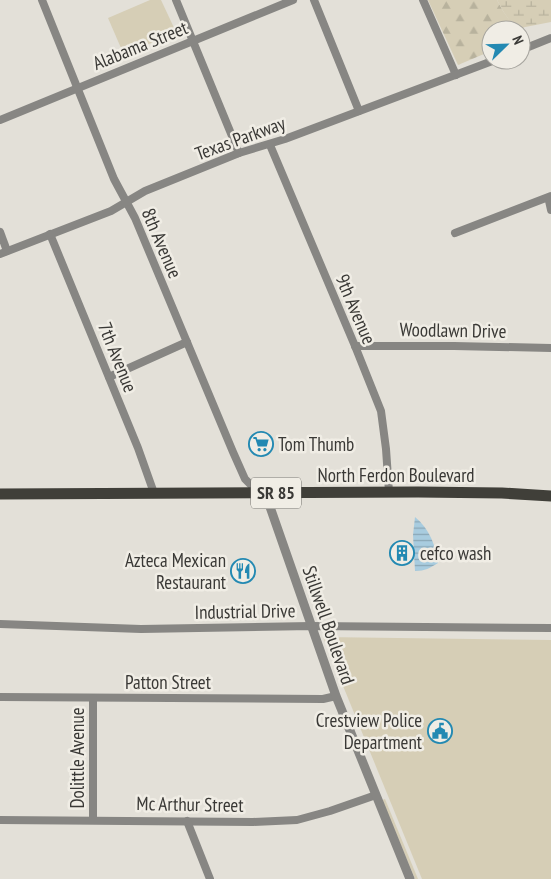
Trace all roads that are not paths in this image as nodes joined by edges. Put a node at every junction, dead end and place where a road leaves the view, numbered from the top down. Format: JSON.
{"nodes":[{"id":1,"x":42,"y":0,"type":"edge"},
{"id":2,"x":176,"y":0,"type":"edge"},
{"id":3,"x":293,"y":0,"type":"edge"},
{"id":4,"x":314,"y":0,"type":"edge"},
{"id":5,"x":423,"y":0,"type":"edge"},
{"id":6,"x":551,"y":38,"type":"edge"},
{"id":7,"x":192,"y":41,"type":"junction"},
{"id":8,"x":531,"y":46,"type":"edge"},
{"id":9,"x":481,"y":65,"type":"edge"},
{"id":10,"x":456,"y":75,"type":"junction"},
{"id":11,"x":78,"y":88,"type":"junction"},
{"id":12,"x":359,"y":111,"type":"junction"},
{"id":13,"x":0,"y":120,"type":"edge"},
{"id":14,"x":270,"y":145,"type":"junction"},
{"id":15,"x":239,"y":153,"type":"junction"},
{"id":16,"x":551,"y":197,"type":"edge"},
{"id":17,"x":127,"y":202,"type":"junction"},
{"id":18,"x":551,"y":210,"type":"edge"},
{"id":19,"x":0,"y":232,"type":"edge"},
{"id":20,"x":455,"y":233,"type":"dead end"},
{"id":21,"x":50,"y":234,"type":"junction"},
{"id":22,"x":4,"y":253,"type":"edge"},
{"id":23,"x":187,"y":342,"type":"junction"},
{"id":24,"x":355,"y":346,"type":"junction"},
{"id":25,"x":551,"y":348,"type":"edge"},
{"id":26,"x":109,"y":377,"type":"junction"},
{"id":27,"x":389,"y":492,"type":"junction"},
{"id":28,"x":154,"y":493,"type":"junction"},
{"id":29,"x":0,"y":494,"type":"edge"},
{"id":30,"x":260,"y":494,"type":"junction"},
{"id":31,"x":551,"y":496,"type":"edge"},
{"id":32,"x":0,"y":624,"type":"edge"},
{"id":33,"x":311,"y":626,"type":"junction"},
{"id":34,"x":551,"y":628,"type":"edge"},
{"id":35,"x":336,"y":696,"type":"junction"},
{"id":36,"x":0,"y":697,"type":"edge"},
{"id":37,"x":94,"y":698,"type":"junction"},
{"id":38,"x":376,"y":794,"type":"junction"},
{"id":39,"x":93,"y":819,"type":"junction"},
{"id":40,"x":0,"y":820,"type":"edge"},
{"id":41,"x":187,"y":821,"type":"junction"},
{"id":42,"x":210,"y":879,"type":"edge"},
{"id":43,"x":410,"y":879,"type":"edge"}],
"edges":[{"from":1,"to":11,"type":"street","name":"8th Avenue"},
{"from":2,"to":7,"type":"street"},
{"from":3,"to":7,"type":"street","name":"Alabama Street"},
{"from":4,"to":12,"type":"street"},
{"from":5,"to":10,"type":"street"},
{"from":6,"to":8,"type":"street"},
{"from":7,"to":11,"type":"street","name":"Alabama Street"},
{"from":7,"to":15,"type":"street"},
{"from":9,"to":10,"type":"street","name":"Texas Parkway"},
{"from":10,"to":12,"type":"street","name":"Texas Parkway"},
{"from":11,"to":13,"type":"street","name":"Alabama Street"},
{"from":11,"to":17,"type":"street","name":"8th Avenue"},
{"from":12,"to":14,"type":"street","name":"Texas Parkway"},
{"from":14,"to":15,"type":"street","name":"Texas Parkway"},
{"from":14,"to":24,"type":"street","name":"9th Avenue"},
{"from":15,"to":17,"type":"street","name":"Texas Parkway"},
{"from":16,"to":18,"type":"street"},
{"from":16,"to":20,"type":"street"},
{"from":17,"to":21,"type":"street","name":"Texas Parkway"},
{"from":17,"to":23,"type":"street","name":"8th Avenue"},
{"from":19,"to":22,"type":"street"},
{"from":21,"to":22,"type":"street","name":"Texas Parkway"},
{"from":21,"to":26,"type":"street","name":"7th Avenue"},
{"from":23,"to":26,"type":"street"},
{"from":23,"to":30,"type":"street","name":"8th Avenue"},
{"from":24,"to":25,"type":"street","name":"Woodlawn Drive"},
{"from":24,"to":27,"type":"street","name":"9th Avenue"},
{"from":26,"to":28,"type":"street","name":"7th Avenue"},
{"from":27,"to":30,"type":"main road","name":"North Ferdon Boulevard","number":"SR 85"},
{"from":27,"to":31,"type":"main road","name":"North Ferdon Boulevard","number":"SR 85"},
{"from":28,"to":29,"type":"main road","name":"North Ferdon Boulevard","number":"SR 85"},
{"from":28,"to":30,"type":"main road","name":"North Ferdon Boulevard","number":"SR 85"},
{"from":30,"to":33,"type":"street","name":"Stillwell Boulevard"},
{"from":32,"to":33,"type":"street","name":"Industrial Drive"},
{"from":33,"to":34,"type":"street","name":"Industrial Drive"},
{"from":33,"to":35,"type":"street","name":"Stillwell Boulevard"},
{"from":35,"to":37,"type":"street","name":"Patton Street"},
{"from":35,"to":38,"type":"street","name":"Stillwell Boulevard"},
{"from":36,"to":37,"type":"street","name":"Patton Street"},
{"from":37,"to":39,"type":"street","name":"Dolittle Avenue"},
{"from":38,"to":41,"type":"street","name":"Mc Arthur Street"},
{"from":38,"to":43,"type":"street","name":"Stillwell Boulevard"},
{"from":39,"to":40,"type":"street","name":"Mc Arthur Street"},
{"from":39,"to":41,"type":"street","name":"Mc Arthur Street"},
{"from":41,"to":42,"type":"street"}]}
